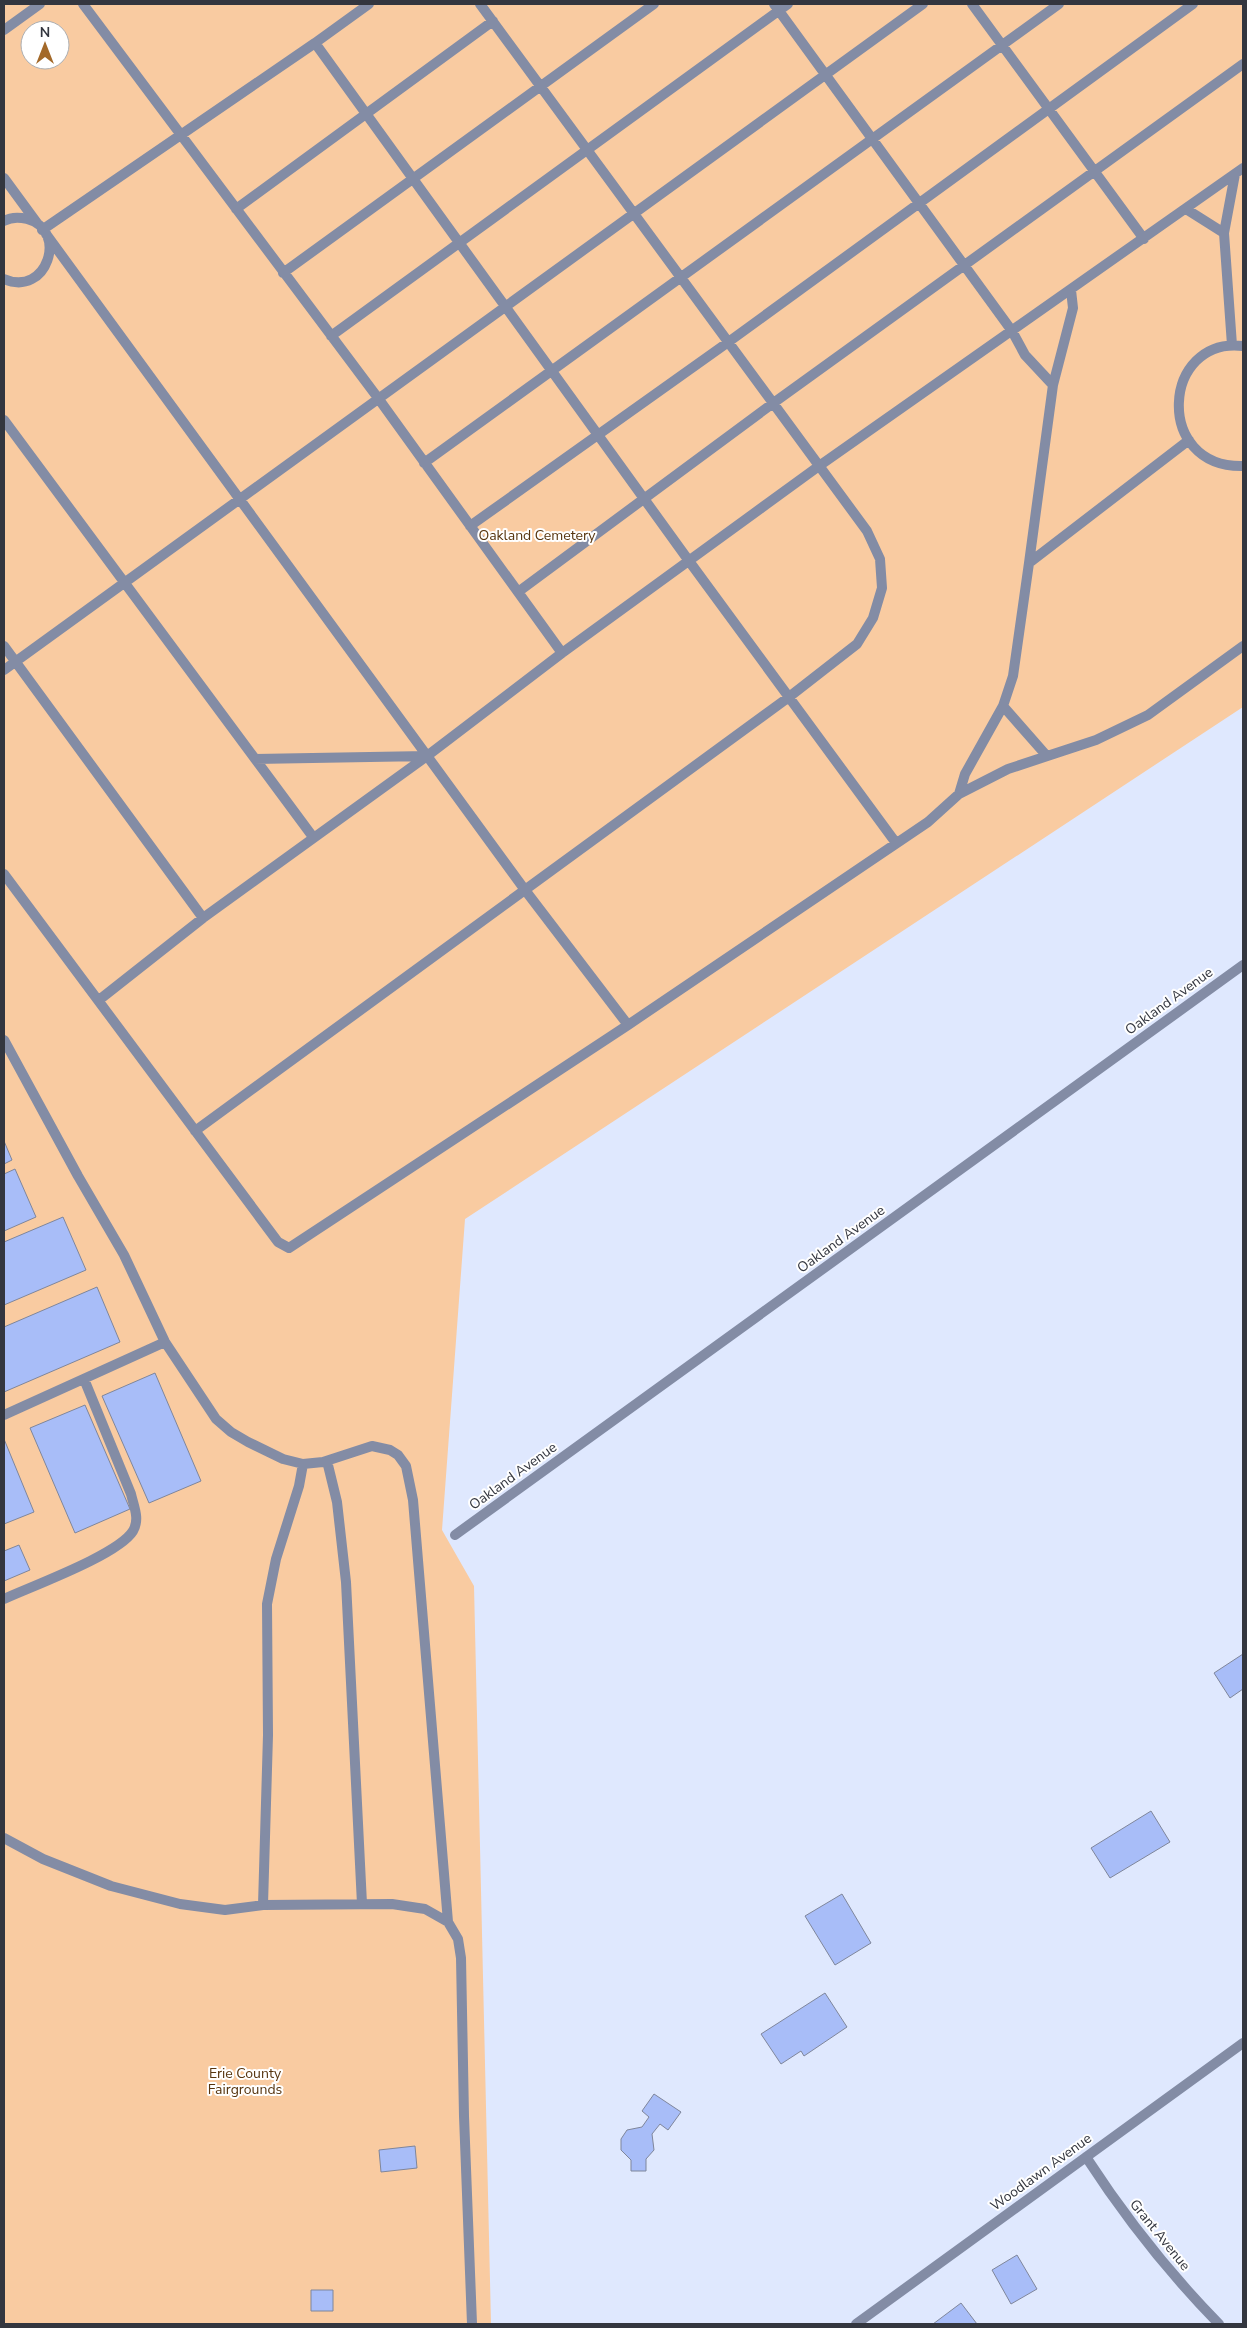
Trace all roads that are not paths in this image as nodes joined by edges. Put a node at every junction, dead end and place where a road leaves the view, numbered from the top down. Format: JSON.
{"nodes":[{"id":1,"x":40,"y":4,"type":"edge"},
{"id":2,"x":83,"y":4,"type":"edge"},
{"id":3,"x":368,"y":4,"type":"edge"},
{"id":4,"x":480,"y":4,"type":"edge"},
{"id":5,"x":654,"y":4,"type":"edge"},
{"id":6,"x":788,"y":4,"type":"edge"},
{"id":7,"x":922,"y":4,"type":"edge"},
{"id":8,"x":972,"y":4,"type":"edge"},
{"id":9,"x":1059,"y":4,"type":"edge"},
{"id":10,"x":1193,"y":4,"type":"edge"},
{"id":11,"x":776,"y":7,"type":"edge"},
{"id":12,"x":493,"y":21,"type":"junction"},
{"id":13,"x":4,"y":30,"type":"edge"},
{"id":14,"x":315,"y":43,"type":"junction"},
{"id":15,"x":1003,"y":45,"type":"junction"},
{"id":16,"x":1243,"y":64,"type":"edge"},
{"id":17,"x":826,"y":74,"type":"junction"},
{"id":18,"x":540,"y":85,"type":"junction"},
{"id":19,"x":1048,"y":108,"type":"junction"},
{"id":20,"x":366,"y":113,"type":"junction"},
{"id":21,"x":182,"y":133,"type":"junction"},
{"id":22,"x":873,"y":140,"type":"junction"},
{"id":23,"x":588,"y":149,"type":"junction"},
{"id":24,"x":1094,"y":171,"type":"junction"},
{"id":25,"x":1239,"y":171,"type":"edge"},
{"id":26,"x":4,"y":178,"type":"edge"},
{"id":27,"x":413,"y":179,"type":"junction"},
{"id":28,"x":919,"y":203,"type":"junction"},
{"id":29,"x":236,"y":209,"type":"junction"},
{"id":30,"x":1186,"y":209,"type":"junction"},
{"id":31,"x":633,"y":213,"type":"junction"},
{"id":32,"x":4,"y":221,"type":"edge"},
{"id":33,"x":42,"y":230,"type":"junction"},
{"id":34,"x":1224,"y":233,"type":"junction"},
{"id":35,"x":1144,"y":239,"type":"junction"},
{"id":36,"x":459,"y":244,"type":"junction"},
{"id":37,"x":964,"y":265,"type":"junction"},
{"id":38,"x":283,"y":273,"type":"junction"},
{"id":39,"x":681,"y":278,"type":"junction"},
{"id":40,"x":4,"y":279,"type":"edge"},
{"id":41,"x":1071,"y":290,"type":"junction"},
{"id":42,"x":505,"y":307,"type":"junction"},
{"id":43,"x":1012,"y":331,"type":"junction"},
{"id":44,"x":331,"y":336,"type":"junction"},
{"id":45,"x":727,"y":343,"type":"junction"},
{"id":46,"x":1232,"y":346,"type":"junction"},
{"id":47,"x":1243,"y":346,"type":"edge"},
{"id":48,"x":553,"y":371,"type":"junction"},
{"id":49,"x":1053,"y":384,"type":"junction"},
{"id":50,"x":378,"y":398,"type":"junction"},
{"id":51,"x":772,"y":404,"type":"junction"},
{"id":52,"x":4,"y":420,"type":"edge"},
{"id":53,"x":598,"y":434,"type":"junction"},
{"id":54,"x":1189,"y":440,"type":"junction"},
{"id":55,"x":424,"y":462,"type":"junction"},
{"id":56,"x":819,"y":466,"type":"junction"},
{"id":57,"x":1243,"y":466,"type":"edge"},
{"id":58,"x":239,"y":498,"type":"junction"},
{"id":59,"x":645,"y":498,"type":"junction"},
{"id":60,"x":470,"y":526,"type":"junction"},
{"id":61,"x":689,"y":561,"type":"junction"},
{"id":62,"x":1028,"y":563,"type":"junction"},
{"id":63,"x":124,"y":583,"type":"junction"},
{"id":64,"x":518,"y":592,"type":"junction"},
{"id":65,"x":4,"y":646,"type":"edge"},
{"id":66,"x":1243,"y":646,"type":"edge"},
{"id":67,"x":562,"y":653,"type":"junction"},
{"id":68,"x":15,"y":661,"type":"junction"},
{"id":69,"x":4,"y":670,"type":"edge"},
{"id":70,"x":789,"y":697,"type":"junction"},
{"id":71,"x":1003,"y":706,"type":"junction"},
{"id":72,"x":1046,"y":755,"type":"junction"},
{"id":73,"x":428,"y":756,"type":"junction"},
{"id":74,"x":255,"y":759,"type":"junction"},
{"id":75,"x":959,"y":794,"type":"junction"},
{"id":76,"x":313,"y":837,"type":"junction"},
{"id":77,"x":896,"y":843,"type":"junction"},
{"id":78,"x":4,"y":874,"type":"edge"},
{"id":79,"x":525,"y":890,"type":"junction"},
{"id":80,"x":203,"y":918,"type":"junction"},
{"id":81,"x":1243,"y":965,"type":"edge"},
{"id":82,"x":99,"y":1000,"type":"junction"},
{"id":83,"x":628,"y":1025,"type":"junction"},
{"id":84,"x":4,"y":1040,"type":"edge"},
{"id":85,"x":195,"y":1131,"type":"junction"},
{"id":86,"x":165,"y":1342,"type":"junction"},
{"id":87,"x":84,"y":1379,"type":"junction"},
{"id":88,"x":4,"y":1415,"type":"edge"},
{"id":89,"x":326,"y":1461,"type":"junction"},
{"id":90,"x":303,"y":1464,"type":"junction"},
{"id":91,"x":456,"y":1534,"type":"dead end"},
{"id":92,"x":4,"y":1599,"type":"edge"},
{"id":93,"x":4,"y":1838,"type":"edge"},
{"id":94,"x":362,"y":1904,"type":"junction"},
{"id":95,"x":263,"y":1906,"type":"junction"},
{"id":96,"x":448,"y":1922,"type":"junction"},
{"id":97,"x":1243,"y":2043,"type":"edge"},
{"id":98,"x":1086,"y":2157,"type":"junction"},
{"id":99,"x":868,"y":2321,"type":"edge"},
{"id":100,"x":472,"y":2324,"type":"edge"},
{"id":101,"x":856,"y":2324,"type":"edge"},
{"id":102,"x":1219,"y":2324,"type":"edge"}],
"edges":[{"from":1,"to":13,"type":"street"},
{"from":2,"to":21,"type":"street"},
{"from":3,"to":14,"type":"street"},
{"from":4,"to":12,"type":"street"},
{"from":5,"to":18,"type":"street"},
{"from":6,"to":11,"type":"street"},
{"from":7,"to":17,"type":"street"},
{"from":8,"to":15,"type":"street"},
{"from":9,"to":15,"type":"street"},
{"from":10,"to":19,"type":"street"},
{"from":11,"to":17,"type":"street"},
{"from":11,"to":23,"type":"street"},
{"from":12,"to":18,"type":"street"},
{"from":12,"to":20,"type":"street"},
{"from":14,"to":20,"type":"street"},
{"from":14,"to":21,"type":"street"},
{"from":15,"to":19,"type":"street"},
{"from":15,"to":22,"type":"street"},
{"from":16,"to":24,"type":"street"},
{"from":17,"to":22,"type":"street"},
{"from":17,"to":31,"type":"street"},
{"from":18,"to":23,"type":"street"},
{"from":18,"to":27,"type":"street"},
{"from":19,"to":24,"type":"street"},
{"from":19,"to":28,"type":"street"},
{"from":20,"to":27,"type":"street"},
{"from":20,"to":29,"type":"street"},
{"from":21,"to":29,"type":"street"},
{"from":21,"to":33,"type":"street"},
{"from":22,"to":28,"type":"street"},
{"from":22,"to":39,"type":"street"},
{"from":23,"to":31,"type":"street"},
{"from":23,"to":36,"type":"street"},
{"from":24,"to":35,"type":"street"},
{"from":24,"to":37,"type":"street"},
{"from":25,"to":30,"type":"street"},
{"from":25,"to":34,"type":"street"},
{"from":26,"to":33,"type":"street"},
{"from":27,"to":36,"type":"street"},
{"from":27,"to":38,"type":"street"},
{"from":28,"to":37,"type":"street"},
{"from":28,"to":45,"type":"street"},
{"from":29,"to":38,"type":"street"},
{"from":30,"to":34,"type":"street"},
{"from":30,"to":35,"type":"street"},
{"from":31,"to":39,"type":"street"},
{"from":31,"to":42,"type":"street"},
{"from":32,"to":33,"type":"street"},
{"from":33,"to":40,"type":"street"},
{"from":33,"to":58,"type":"street"},
{"from":34,"to":46,"type":"street"},
{"from":35,"to":41,"type":"street"},
{"from":36,"to":42,"type":"street"},
{"from":36,"to":44,"type":"street"},
{"from":37,"to":43,"type":"street"},
{"from":37,"to":51,"type":"street"},
{"from":38,"to":44,"type":"street"},
{"from":39,"to":45,"type":"street"},
{"from":39,"to":48,"type":"street"},
{"from":41,"to":43,"type":"street"},
{"from":41,"to":49,"type":"street"},
{"from":42,"to":48,"type":"street"},
{"from":42,"to":50,"type":"street"},
{"from":43,"to":49,"type":"street"},
{"from":43,"to":56,"type":"street"},
{"from":44,"to":50,"type":"street"},
{"from":45,"to":51,"type":"street"},
{"from":45,"to":53,"type":"street"},
{"from":46,"to":47,"type":"street"},
{"from":46,"to":54,"type":"street"},
{"from":48,"to":53,"type":"street"},
{"from":48,"to":55,"type":"street"},
{"from":49,"to":62,"type":"street"},
{"from":50,"to":55,"type":"street"},
{"from":50,"to":58,"type":"street"},
{"from":51,"to":56,"type":"street"},
{"from":51,"to":59,"type":"street"},
{"from":52,"to":63,"type":"street"},
{"from":53,"to":59,"type":"street"},
{"from":53,"to":60,"type":"street"},
{"from":54,"to":57,"type":"street"},
{"from":54,"to":62,"type":"street"},
{"from":55,"to":60,"type":"street"},
{"from":56,"to":61,"type":"street"},
{"from":56,"to":70,"type":"street"},
{"from":58,"to":63,"type":"street"},
{"from":58,"to":73,"type":"street"},
{"from":59,"to":61,"type":"street"},
{"from":59,"to":64,"type":"street"},
{"from":60,"to":64,"type":"street"},
{"from":61,"to":67,"type":"street"},
{"from":61,"to":70,"type":"street"},
{"from":62,"to":71,"type":"street"},
{"from":63,"to":68,"type":"street"},
{"from":63,"to":74,"type":"street"},
{"from":64,"to":67,"type":"street"},
{"from":65,"to":68,"type":"street"},
{"from":66,"to":72,"type":"street"},
{"from":67,"to":73,"type":"street"},
{"from":68,"to":69,"type":"street"},
{"from":68,"to":80,"type":"street"},
{"from":70,"to":77,"type":"street"},
{"from":70,"to":79,"type":"street"},
{"from":71,"to":72,"type":"street"},
{"from":71,"to":75,"type":"street"},
{"from":72,"to":75,"type":"street"},
{"from":73,"to":74,"type":"street"},
{"from":73,"to":76,"type":"street"},
{"from":73,"to":79,"type":"street"},
{"from":74,"to":76,"type":"street"},
{"from":75,"to":77,"type":"street"},
{"from":76,"to":80,"type":"street"},
{"from":77,"to":83,"type":"street"},
{"from":78,"to":82,"type":"street"},
{"from":79,"to":83,"type":"street"},
{"from":79,"to":85,"type":"street"},
{"from":80,"to":82,"type":"street"},
{"from":81,"to":91,"type":"street","name":"Oakland Avenue"},
{"from":82,"to":85,"type":"street"},
{"from":83,"to":85,"type":"street"},
{"from":84,"to":86,"type":"street"},
{"from":86,"to":87,"type":"street"},
{"from":86,"to":90,"type":"street"},
{"from":87,"to":88,"type":"street"},
{"from":87,"to":92,"type":"street"},
{"from":89,"to":90,"type":"street"},
{"from":89,"to":94,"type":"street"},
{"from":89,"to":96,"type":"street"},
{"from":90,"to":95,"type":"street"},
{"from":93,"to":95,"type":"street"},
{"from":94,"to":95,"type":"street"},
{"from":94,"to":96,"type":"street"},
{"from":96,"to":100,"type":"street"},
{"from":97,"to":98,"type":"street","name":"Woodlawn Avenue"},
{"from":98,"to":99,"type":"street","name":"Woodlawn Avenue"},
{"from":98,"to":102,"type":"street","name":"Grant Avenue"},
{"from":99,"to":101,"type":"street","name":"Woodlawn Avenue"}]}
